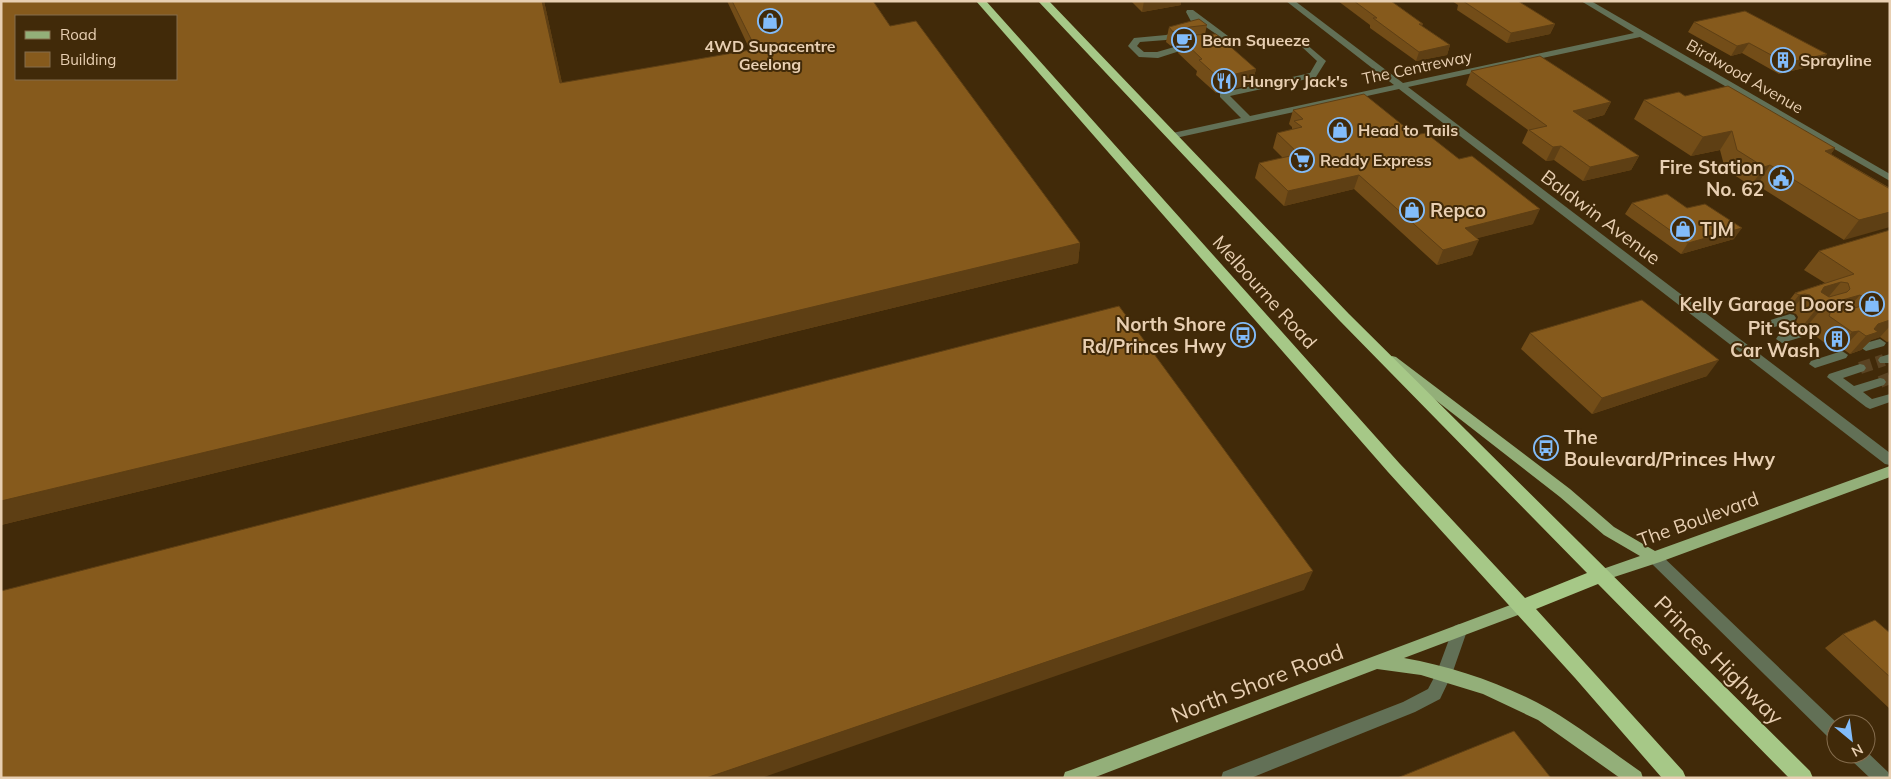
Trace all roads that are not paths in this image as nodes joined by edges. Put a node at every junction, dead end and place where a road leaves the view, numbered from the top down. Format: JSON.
{"nodes":[{"id":1,"x":981,"y":1,"type":"edge"},
{"id":2,"x":1043,"y":1,"type":"edge"},
{"id":3,"x":1290,"y":1,"type":"edge"},
{"id":4,"x":1585,"y":1,"type":"edge"},
{"id":5,"x":1190,"y":12,"type":"joint"},
{"id":6,"x":1641,"y":34,"type":"junction"},
{"id":7,"x":1306,"y":47,"type":"dead end"},
{"id":8,"x":1400,"y":86,"type":"junction"},
{"id":9,"x":1248,"y":119,"type":"junction"},
{"id":10,"x":1171,"y":136,"type":"junction"},
{"id":11,"x":1890,"y":178,"type":"edge"},
{"id":12,"x":1790,"y":318,"type":"dead end"},
{"id":13,"x":1765,"y":326,"type":"dead end"},
{"id":14,"x":1808,"y":330,"type":"dead end"},
{"id":15,"x":1782,"y":339,"type":"dead end"},
{"id":16,"x":1880,"y":343,"type":"edge"},
{"id":17,"x":1372,"y":344,"type":"junction"},
{"id":18,"x":1866,"y":347,"type":"edge"},
{"id":19,"x":1842,"y":355,"type":"dead end"},
{"id":20,"x":1815,"y":364,"type":"dead end"},
{"id":21,"x":1860,"y":368,"type":"tunnel mouth"},
{"id":22,"x":1880,"y":382,"type":"tunnel mouth"},
{"id":23,"x":1852,"y":391,"type":"junction"},
{"id":24,"x":1887,"y":398,"type":"dead end"},
{"id":25,"x":1890,"y":460,"type":"edge"},
{"id":26,"x":1890,"y":472,"type":"edge"},
{"id":27,"x":1655,"y":558,"type":"junction"},
{"id":28,"x":1602,"y":575,"type":"junction"},
{"id":29,"x":1521,"y":607,"type":"junction"},
{"id":30,"x":1459,"y":631,"type":"junction"},
{"id":31,"x":1376,"y":663,"type":"junction"},
{"id":32,"x":1444,"y":674,"type":"junction"},
{"id":33,"x":1826,"y":723,"type":"edge"},
{"id":34,"x":1867,"y":764,"type":"edge"},
{"id":35,"x":1070,"y":778,"type":"edge"},
{"id":36,"x":1230,"y":778,"type":"edge"},
{"id":37,"x":1635,"y":778,"type":"edge"},
{"id":38,"x":1676,"y":778,"type":"edge"},
{"id":39,"x":1803,"y":778,"type":"edge"},
{"id":40,"x":1882,"y":778,"type":"edge"}],
"edges":[{"from":1,"to":29,"type":"highway","name":"Melbourne Road"},
{"from":2,"to":10,"type":"highway","name":"Melbourne Road"},
{"from":3,"to":8,"type":"street","name":"Baldwin Avenue"},
{"from":4,"to":6,"type":"street","name":"Birdwood Avenue"},
{"from":5,"to":5,"type":"street"},
{"from":6,"to":8,"type":"street","name":"The Centreway"},
{"from":6,"to":11,"type":"street","name":"Birdwood Avenue"},
{"from":7,"to":9,"type":"street"},
{"from":8,"to":9,"type":"street","name":"The Centreway"},
{"from":8,"to":25,"type":"street","name":"Baldwin Avenue"},
{"from":9,"to":10,"type":"street","name":"The Centreway"},
{"from":10,"to":17,"type":"highway","name":"Melbourne Road"},
{"from":12,"to":13,"type":"street"},
{"from":14,"to":15,"type":"street"},
{"from":16,"to":18,"type":"street"},
{"from":17,"to":27,"type":"main road"},
{"from":17,"to":28,"type":"highway","name":"Melbourne Road"},
{"from":19,"to":20,"type":"street"},
{"from":21,"to":23,"type":"street"},
{"from":22,"to":23,"type":"street"},
{"from":23,"to":24,"type":"street"},
{"from":26,"to":27,"type":"main road","name":"The Boulevard"},
{"from":27,"to":28,"type":"main road","name":"The Boulevard"},
{"from":27,"to":33,"type":"street"},
{"from":28,"to":29,"type":"highway","name":"The Boulevard"},
{"from":28,"to":39,"type":"highway","name":"Princes Highway"},
{"from":29,"to":30,"type":"main road","name":"North Shore Road"},
{"from":29,"to":38,"type":"highway"},
{"from":30,"to":31,"type":"main road","name":"North Shore Road"},
{"from":30,"to":32,"type":"street"},
{"from":31,"to":32,"type":"main road"},
{"from":31,"to":35,"type":"main road","name":"North Shore Road"},
{"from":32,"to":36,"type":"street"},
{"from":32,"to":37,"type":"main road"},
{"from":34,"to":40,"type":"street"}]}
